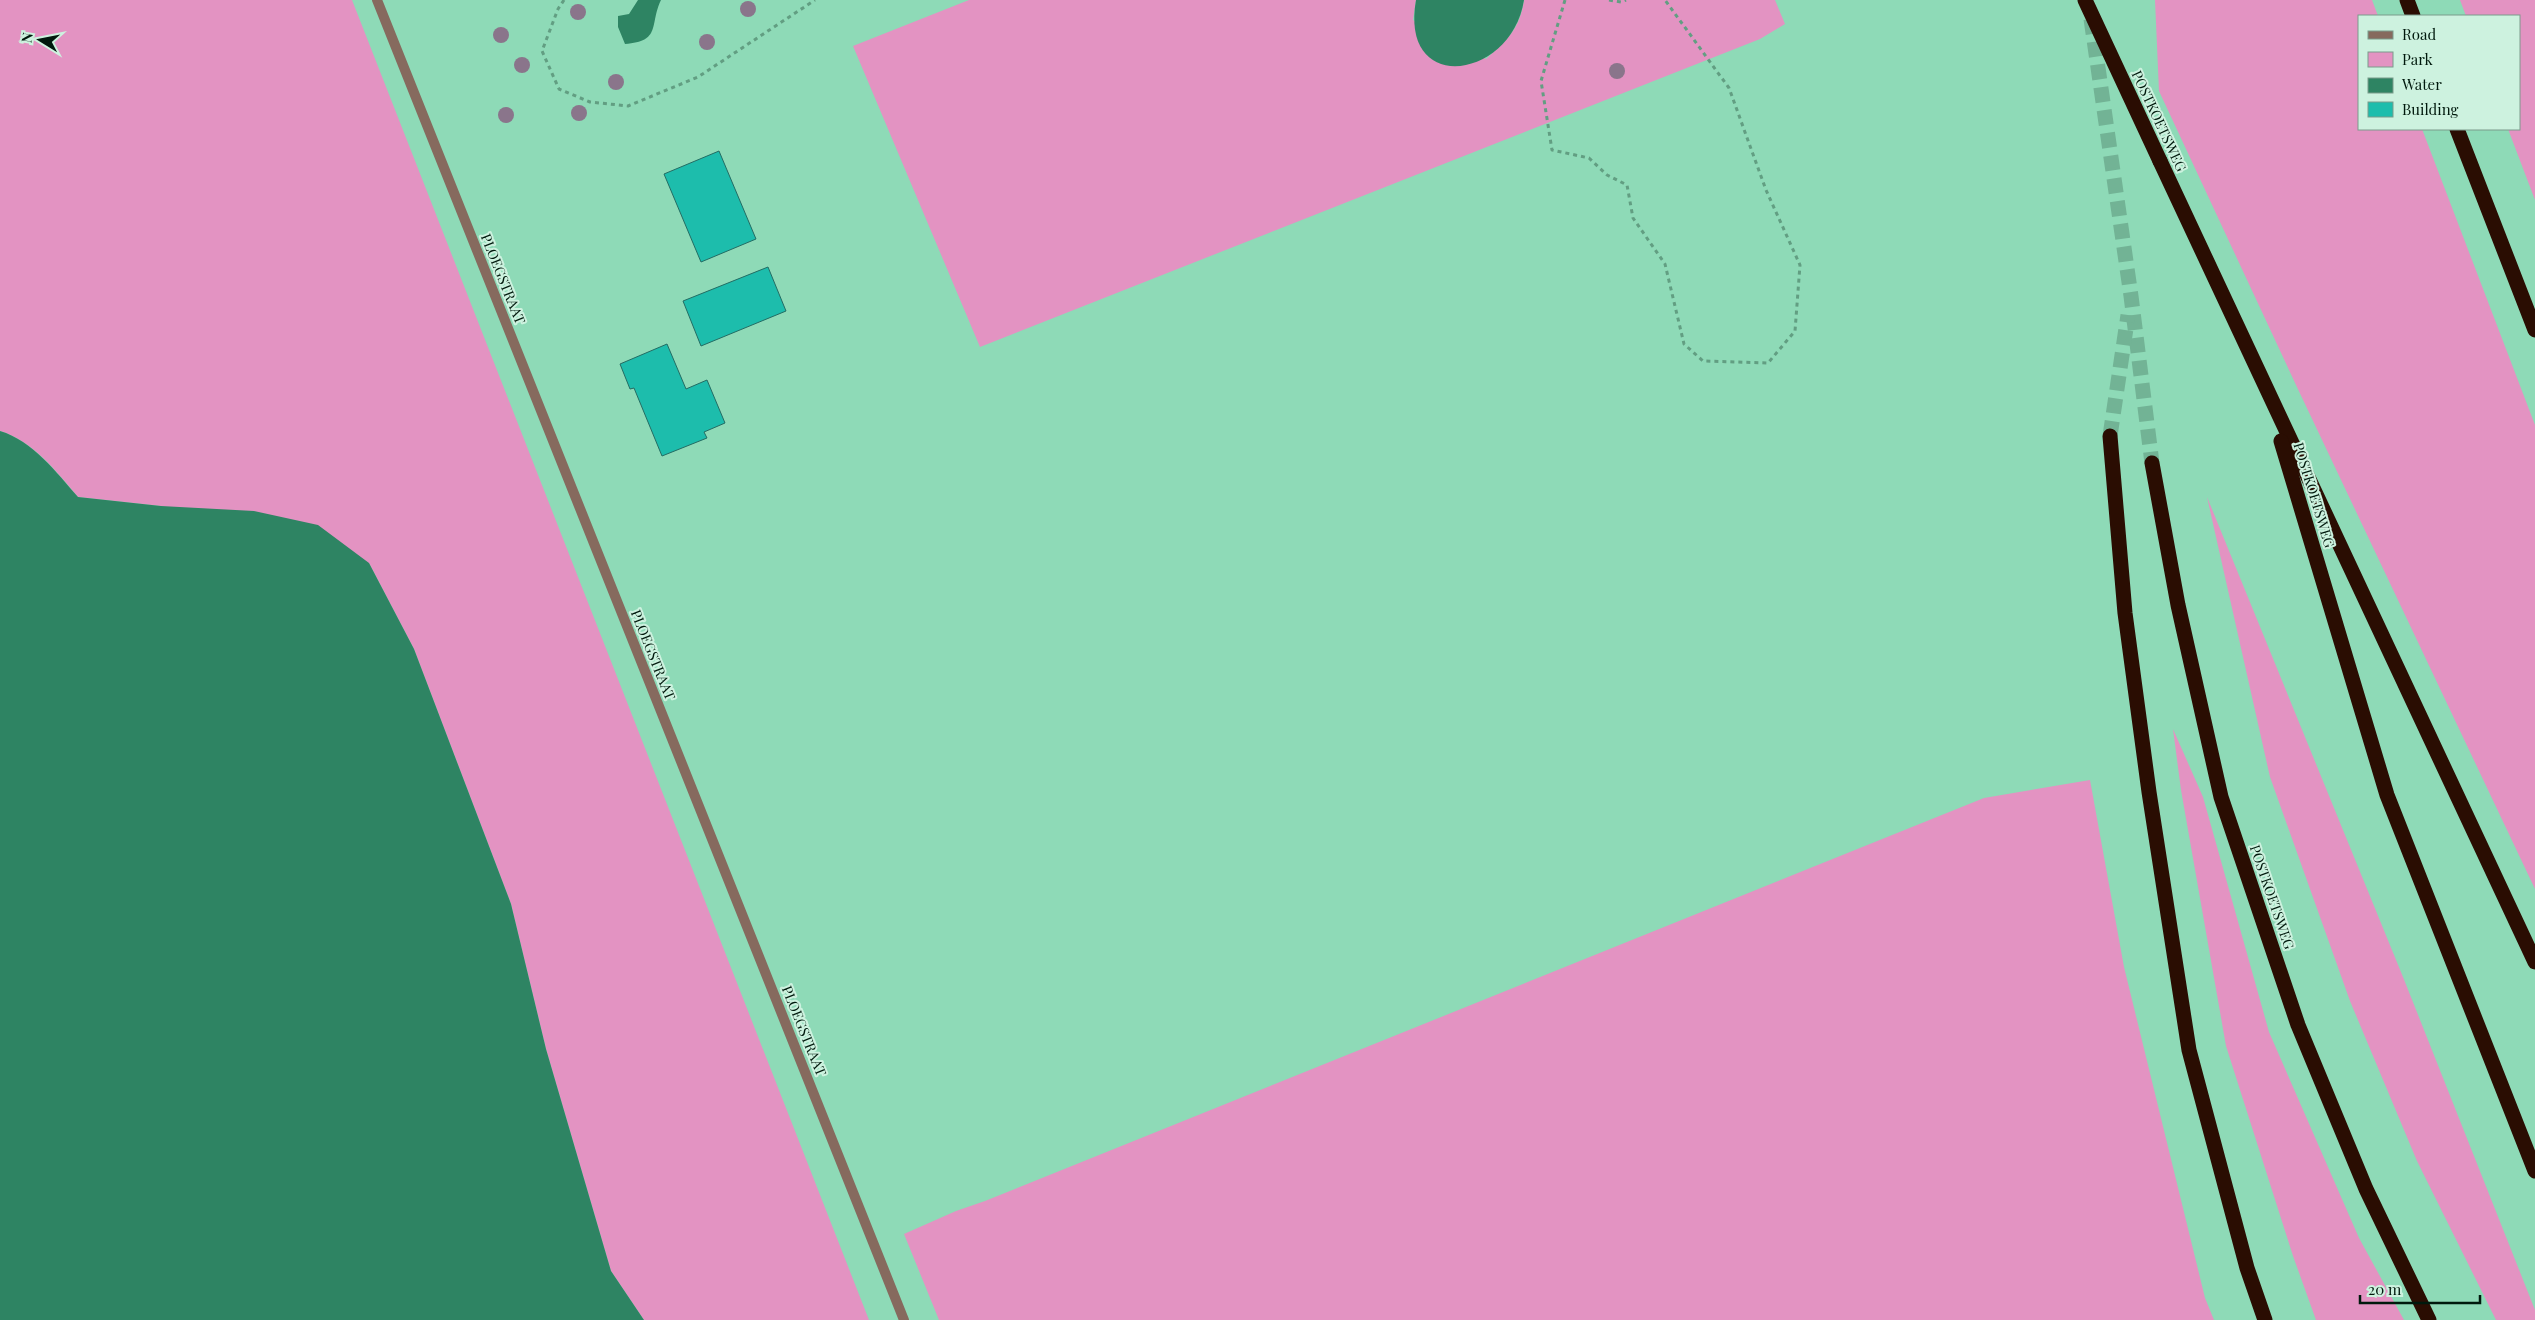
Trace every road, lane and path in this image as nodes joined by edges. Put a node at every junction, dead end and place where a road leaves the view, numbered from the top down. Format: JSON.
{"nodes":[{"id":1,"x":377,"y":0,"type":"edge"},
{"id":2,"x":564,"y":0,"type":"edge"},
{"id":3,"x":815,"y":0,"type":"edge"},
{"id":4,"x":1565,"y":0,"type":"edge"},
{"id":5,"x":1609,"y":0,"type":"edge"},
{"id":6,"x":1626,"y":0,"type":"edge"},
{"id":7,"x":1665,"y":0,"type":"edge"},
{"id":8,"x":2085,"y":0,"type":"edge"},
{"id":9,"x":2407,"y":0,"type":"edge"},
{"id":10,"x":2413,"y":15,"type":"edge"},
{"id":11,"x":2457,"y":130,"type":"edge"},
{"id":12,"x":2535,"y":330,"type":"edge"},
{"id":13,"x":2266,"y":392,"type":"junction"},
{"id":14,"x":2110,"y":436,"type":"tunnel mouth"},
{"id":15,"x":2152,"y":463,"type":"tunnel mouth"},
{"id":16,"x":2535,"y":962,"type":"edge"},
{"id":17,"x":2535,"y":1171,"type":"edge"},
{"id":18,"x":904,"y":1320,"type":"edge"},
{"id":19,"x":2265,"y":1320,"type":"edge"},
{"id":20,"x":2430,"y":1320,"type":"edge"}],
"edges":[{"from":1,"to":18,"type":"street","name":"PLOEGSTRAAT"},
{"from":2,"to":3,"type":"path"},
{"from":4,"to":7,"type":"path"},
{"from":5,"to":6,"type":"path"},
{"from":8,"to":13,"type":"highway","name":"POSTKOETSWEG","bridge":true},
{"from":9,"to":10,"type":"highway"},
{"from":11,"to":12,"type":"highway"},
{"from":13,"to":16,"type":"highway","name":"POSTKOETSWEG"},
{"from":13,"to":17,"type":"highway","name":"POSTKOETSWEG"},
{"from":14,"to":19,"type":"highway"},
{"from":15,"to":20,"type":"highway","name":"POSTKOETSWEG"}]}
